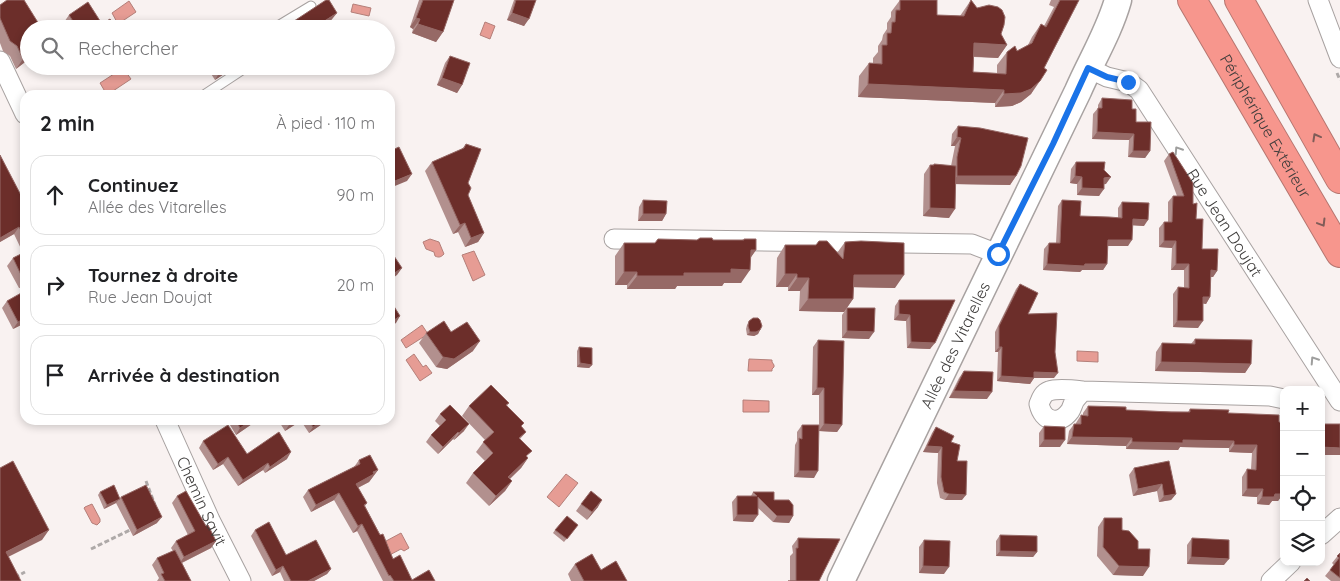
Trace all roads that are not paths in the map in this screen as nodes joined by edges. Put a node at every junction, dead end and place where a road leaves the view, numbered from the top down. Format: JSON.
{"nodes":[{"id":1,"x":1118,"y":0,"type":"edge"},
{"id":2,"x":1192,"y":0,"type":"edge"},
{"id":3,"x":1239,"y":0,"type":"edge"},
{"id":4,"x":1318,"y":0,"type":"edge"},
{"id":5,"x":311,"y":6,"type":"dead end"},
{"id":6,"x":288,"y":20,"type":"edge"},
{"id":7,"x":1340,"y":58,"type":"edge"},
{"id":8,"x":0,"y":61,"type":"edge"},
{"id":9,"x":1088,"y":68,"type":"junction"},
{"id":10,"x":234,"y":75,"type":"edge"},
{"id":11,"x":212,"y":90,"type":"edge"},
{"id":12,"x":20,"y":103,"type":"edge"},
{"id":13,"x":1340,"y":179,"type":"edge"},
{"id":14,"x":614,"y":238,"type":"dead end"},
{"id":15,"x":1340,"y":253,"type":"edge"},
{"id":16,"x":998,"y":254,"type":"junction"},
{"id":17,"x":1083,"y":390,"type":"dead end"},
{"id":18,"x":1280,"y":398,"type":"edge"},
{"id":19,"x":1332,"y":398,"type":"edge"},
{"id":20,"x":167,"y":425,"type":"edge"},
{"id":21,"x":1340,"y":518,"type":"edge"},
{"id":22,"x":1325,"y":531,"type":"edge"},
{"id":23,"x":1287,"y":566,"type":"edge"},
{"id":24,"x":241,"y":581,"type":"edge"},
{"id":25,"x":841,"y":581,"type":"edge"},
{"id":26,"x":1271,"y":581,"type":"edge"}],
"edges":[{"from":1,"to":9,"type":"main road","name":"Allée des Vitarelles"},
{"from":2,"to":15,"type":"highway","name":"Périphérique Extérieur","one_way":true},
{"from":13,"to":3,"type":"highway","one_way":true},
{"from":4,"to":7,"type":"street"},
{"from":5,"to":6,"type":"lane"},
{"from":8,"to":12,"type":"street"},
{"from":9,"to":16,"type":"main road","name":"Allée des Vitarelles"},
{"from":19,"to":9,"type":"street","name":"Rue Jean Doujat","one_way":true},
{"from":10,"to":11,"type":"lane"},
{"from":14,"to":16,"type":"street"},
{"from":16,"to":25,"type":"main road","name":"Allée des Vitarelles"},
{"from":17,"to":18,"type":"street"},
{"from":20,"to":24,"type":"street","name":"Chemin Savit"},
{"from":21,"to":22,"type":"street"},
{"from":23,"to":26,"type":"street"}]}
